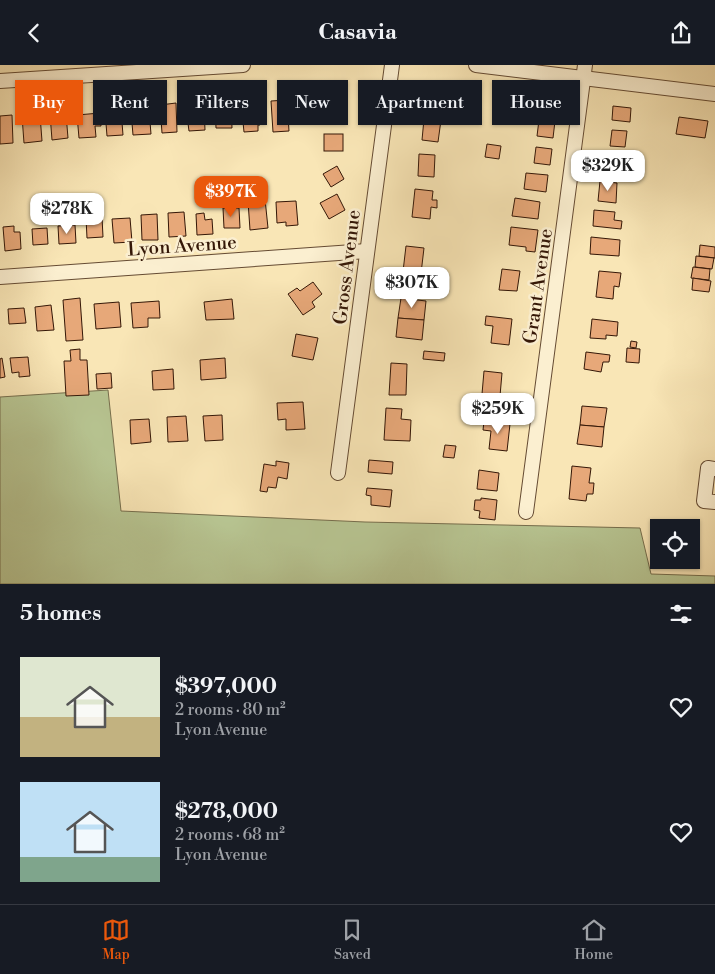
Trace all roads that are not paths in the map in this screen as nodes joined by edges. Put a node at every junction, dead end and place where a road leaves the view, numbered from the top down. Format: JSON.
{"nodes":[{"id":1,"x":243,"y":65,"type":"edge"},
{"id":2,"x":392,"y":65,"type":"edge"},
{"id":3,"x":476,"y":65,"type":"edge"},
{"id":4,"x":584,"y":71,"type":"edge"},
{"id":5,"x":0,"y":81,"type":"edge"},
{"id":6,"x":715,"y":94,"type":"edge"},
{"id":7,"x":367,"y":251,"type":"junction"},
{"id":8,"x":0,"y":277,"type":"edge"},
{"id":9,"x":715,"y":469,"type":"edge"},
{"id":10,"x":338,"y":473,"type":"dead end"},
{"id":11,"x":715,"y":502,"type":"edge"},
{"id":12,"x":526,"y":512,"type":"dead end"}],
"edges":[{"from":1,"to":5,"type":"street"},
{"from":2,"to":7,"type":"street","name":"Gross Avenue"},
{"from":3,"to":4,"type":"street"},
{"from":4,"to":6,"type":"street"},
{"from":4,"to":12,"type":"street","name":"Grant Avenue"},
{"from":7,"to":8,"type":"street","name":"Lyon Avenue"},
{"from":7,"to":10,"type":"street","name":"Gross Avenue"},
{"from":9,"to":11,"type":"street"}]}
